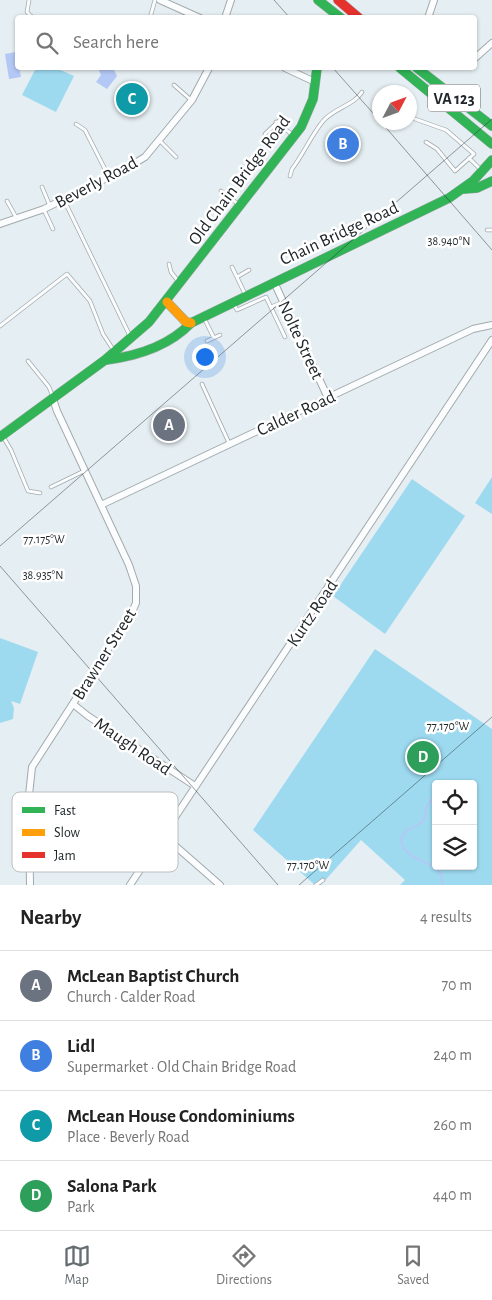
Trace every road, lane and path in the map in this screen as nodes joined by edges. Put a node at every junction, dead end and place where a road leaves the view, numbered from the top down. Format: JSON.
{"nodes":[{"id":1,"x":29,"y":0,"type":"edge"},
{"id":2,"x":155,"y":0,"type":"edge"},
{"id":3,"x":160,"y":0,"type":"edge"},
{"id":4,"x":231,"y":0,"type":"edge"},
{"id":5,"x":318,"y":0,"type":"edge"},
{"id":6,"x":338,"y":0,"type":"edge"},
{"id":7,"x":434,"y":0,"type":"edge"},
{"id":8,"x":170,"y":2,"type":"edge"},
{"id":9,"x":30,"y":15,"type":"edge"},
{"id":10,"x":151,"y":15,"type":"edge"},
{"id":11,"x":194,"y":15,"type":"edge"},
{"id":12,"x":226,"y":15,"type":"edge"},
{"id":13,"x":335,"y":15,"type":"edge"},
{"id":14,"x":336,"y":15,"type":"edge"},
{"id":15,"x":356,"y":15,"type":"edge"},
{"id":16,"x":429,"y":15,"type":"edge"},
{"id":17,"x":492,"y":43,"type":"edge"},
{"id":18,"x":477,"y":56,"type":"edge"},
{"id":19,"x":208,"y":70,"type":"edge"},
{"id":20,"x":289,"y":70,"type":"edge"},
{"id":21,"x":317,"y":70,"type":"edge"},
{"id":22,"x":402,"y":70,"type":"edge"},
{"id":23,"x":420,"y":70,"type":"edge"},
{"id":24,"x":315,"y":82,"type":"junction"},
{"id":25,"x":174,"y":85,"type":"dead end"},
{"id":26,"x":362,"y":92,"type":"dead end"},
{"id":27,"x":192,"y":100,"type":"junction"},
{"id":28,"x":282,"y":117,"type":"dead end"},
{"id":29,"x":417,"y":119,"type":"edge"},
{"id":30,"x":276,"y":122,"type":"junction"},
{"id":31,"x":76,"y":124,"type":"dead end"},
{"id":32,"x":492,"y":126,"type":"edge"},
{"id":33,"x":265,"y":134,"type":"dead end"},
{"id":34,"x":295,"y":136,"type":"junction"},
{"id":35,"x":160,"y":142,"type":"junction"},
{"id":36,"x":426,"y":142,"type":"dead end"},
{"id":37,"x":492,"y":144,"type":"edge"},
{"id":38,"x":176,"y":157,"type":"dead end"},
{"id":39,"x":469,"y":158,"type":"junction"},
{"id":40,"x":492,"y":160,"type":"edge"},
{"id":41,"x":483,"y":171,"type":"junction"},
{"id":42,"x":290,"y":176,"type":"dead end"},
{"id":43,"x":110,"y":178,"type":"junction"},
{"id":44,"x":492,"y":182,"type":"edge"},
{"id":45,"x":42,"y":187,"type":"dead end"},
{"id":46,"x":464,"y":189,"type":"junction"},
{"id":47,"x":221,"y":191,"type":"dead end"},
{"id":48,"x":64,"y":200,"type":"junction"},
{"id":49,"x":7,"y":202,"type":"dead end"},
{"id":50,"x":241,"y":206,"type":"junction"},
{"id":51,"x":47,"y":208,"type":"junction"},
{"id":52,"x":18,"y":220,"type":"junction"},
{"id":53,"x":0,"y":224,"type":"edge"},
{"id":54,"x":53,"y":229,"type":"dead end"},
{"id":55,"x":486,"y":230,"type":"dead end"},
{"id":56,"x":492,"y":230,"type":"edge"},
{"id":57,"x":169,"y":264,"type":"dead end"},
{"id":58,"x":232,"y":267,"type":"dead end"},
{"id":59,"x":249,"y":270,"type":"dead end"},
{"id":60,"x":237,"y":277,"type":"junction"},
{"id":61,"x":274,"y":282,"type":"junction"},
{"id":62,"x":181,"y":284,"type":"junction"},
{"id":63,"x":246,"y":296,"type":"junction"},
{"id":64,"x":167,"y":302,"type":"junction"},
{"id":65,"x":283,"y":302,"type":"junction"},
{"id":66,"x":233,"y":303,"type":"junction"},
{"id":67,"x":271,"y":307,"type":"junction"},
{"id":68,"x":204,"y":318,"type":"junction"},
{"id":69,"x":191,"y":324,"type":"junction"},
{"id":70,"x":492,"y":325,"type":"edge"},
{"id":71,"x":0,"y":326,"type":"edge"},
{"id":72,"x":220,"y":335,"type":"dead end"},
{"id":73,"x":285,"y":337,"type":"dead end"},
{"id":74,"x":214,"y":338,"type":"junction"},
{"id":75,"x":132,"y":339,"type":"junction"},
{"id":76,"x":492,"y":340,"type":"edge"},
{"id":77,"x":207,"y":341,"type":"dead end"},
{"id":78,"x":115,"y":352,"type":"junction"},
{"id":79,"x":28,"y":360,"type":"dead end"},
{"id":80,"x":105,"y":360,"type":"junction"},
{"id":81,"x":202,"y":384,"type":"dead end"},
{"id":82,"x":328,"y":398,"type":"junction"},
{"id":83,"x":54,"y":399,"type":"junction"},
{"id":84,"x":1,"y":436,"type":"edge"},
{"id":85,"x":230,"y":443,"type":"junction"},
{"id":86,"x":84,"y":471,"type":"junction"},
{"id":87,"x":52,"y":487,"type":"dead end"},
{"id":88,"x":40,"y":492,"type":"dead end"},
{"id":89,"x":101,"y":505,"type":"junction"},
{"id":90,"x":73,"y":704,"type":"junction"},
{"id":91,"x":195,"y":786,"type":"junction"},
{"id":92,"x":29,"y":792,"type":"edge"},
{"id":93,"x":178,"y":813,"type":"edge"},
{"id":94,"x":178,"y":848,"type":"edge"},
{"id":95,"x":30,"y":872,"type":"edge"},
{"id":96,"x":139,"y":872,"type":"edge"},
{"id":97,"x":323,"y":880,"type":"dead end"},
{"id":98,"x":30,"y":885,"type":"edge"},
{"id":99,"x":130,"y":885,"type":"edge"},
{"id":100,"x":220,"y":885,"type":"edge"},
{"id":101,"x":316,"y":885,"type":"edge"}],
"edges":[{"from":1,"to":9,"type":"lane"},
{"from":2,"to":10,"type":"lane"},
{"from":3,"to":8,"type":"street"},
{"from":4,"to":12,"type":"street"},
{"from":5,"to":13,"type":"main road"},
{"from":6,"to":14,"type":"main road"},
{"from":6,"to":15,"type":"main road"},
{"from":7,"to":16,"type":"street"},
{"from":8,"to":11,"type":"street"},
{"from":17,"to":18,"type":"street"},
{"from":19,"to":27,"type":"street","name":"Beverly Road"},
{"from":20,"to":24,"type":"street"},
{"from":21,"to":24,"type":"main road","name":"Old Chain Bridge Road"},
{"from":22,"to":37,"type":"main road","number":"VA 123"},
{"from":23,"to":32,"type":"main road","number":"VA 123"},
{"from":24,"to":34,"type":"main road","name":"Old Chain Bridge Road"},
{"from":25,"to":27,"type":"lane"},
{"from":26,"to":42,"type":"lane"},
{"from":27,"to":35,"type":"street","name":"Beverly Road"},
{"from":28,"to":30,"type":"lane"},
{"from":29,"to":39,"type":"lane"},
{"from":30,"to":33,"type":"lane"},
{"from":30,"to":34,"type":"lane"},
{"from":31,"to":43,"type":"lane"},
{"from":34,"to":50,"type":"main road","name":"Old Chain Bridge Road"},
{"from":35,"to":38,"type":"lane"},
{"from":35,"to":43,"type":"street","name":"Beverly Road"},
{"from":36,"to":39,"type":"lane"},
{"from":39,"to":41,"type":"lane"},
{"from":40,"to":41,"type":"main road","name":"Chain Bridge Road"},
{"from":41,"to":46,"type":"main road","name":"Chain Bridge Road"},
{"from":43,"to":48,"type":"street","name":"Beverly Road"},
{"from":44,"to":46,"type":"main road"},
{"from":45,"to":51,"type":"lane"},
{"from":46,"to":61,"type":"main road","name":"Chain Bridge Road"},
{"from":47,"to":50,"type":"lane"},
{"from":48,"to":51,"type":"street","name":"Beverly Road"},
{"from":48,"to":75,"type":"lane"},
{"from":49,"to":52,"type":"lane"},
{"from":50,"to":62,"type":"main road","name":"Old Chain Bridge Road"},
{"from":51,"to":52,"type":"street","name":"Beverly Road"},
{"from":51,"to":54,"type":"lane"},
{"from":52,"to":53,"type":"street","name":"Beverly Road"},
{"from":55,"to":56,"type":"lane"},
{"from":57,"to":62,"type":"lane"},
{"from":58,"to":60,"type":"lane"},
{"from":59,"to":60,"type":"lane"},
{"from":60,"to":63,"type":"lane"},
{"from":61,"to":63,"type":"main road","name":"Chain Bridge Road"},
{"from":61,"to":65,"type":"street","name":"Nolte Street"},
{"from":62,"to":64,"type":"main road","name":"Old Chain Bridge Road"},
{"from":63,"to":66,"type":"main road","name":"Chain Bridge Road"},
{"from":64,"to":69,"type":"main road"},
{"from":64,"to":75,"type":"main road"},
{"from":65,"to":67,"type":"lane"},
{"from":65,"to":82,"type":"street","name":"Nolte Street"},
{"from":66,"to":67,"type":"lane"},
{"from":66,"to":68,"type":"main road","name":"Chain Bridge Road"},
{"from":67,"to":73,"type":"lane"},
{"from":68,"to":69,"type":"main road","name":"Chain Bridge Road"},
{"from":68,"to":74,"type":"lane"},
{"from":69,"to":80,"type":"main road","name":"Chain Bridge Road"},
{"from":70,"to":82,"type":"street","name":"Calder Road"},
{"from":71,"to":78,"type":"lane"},
{"from":72,"to":74,"type":"lane"},
{"from":74,"to":77,"type":"lane"},
{"from":75,"to":78,"type":"main road"},
{"from":76,"to":91,"type":"street","name":"Kurtz Road"},
{"from":78,"to":80,"type":"main road"},
{"from":79,"to":83,"type":"lane"},
{"from":80,"to":83,"type":"main road"},
{"from":81,"to":85,"type":"lane"},
{"from":82,"to":85,"type":"street","name":"Calder Road"},
{"from":83,"to":84,"type":"main road"},
{"from":83,"to":86,"type":"street","name":"Brawner Street"},
{"from":84,"to":88,"type":"lane"},
{"from":85,"to":89,"type":"street","name":"Calder Road"},
{"from":86,"to":87,"type":"lane"},
{"from":86,"to":89,"type":"street","name":"Brawner Street"},
{"from":89,"to":90,"type":"street","name":"Brawner Street"},
{"from":90,"to":91,"type":"street","name":"Maugh Road"},
{"from":90,"to":92,"type":"street","name":"Brawner Street"},
{"from":91,"to":93,"type":"street","name":"Kurtz Road"},
{"from":94,"to":100,"type":"street"},
{"from":95,"to":98,"type":"street","name":"Brawner Street"},
{"from":96,"to":99,"type":"street","name":"Kurtz Road"},
{"from":97,"to":101,"type":"lane"}]}
